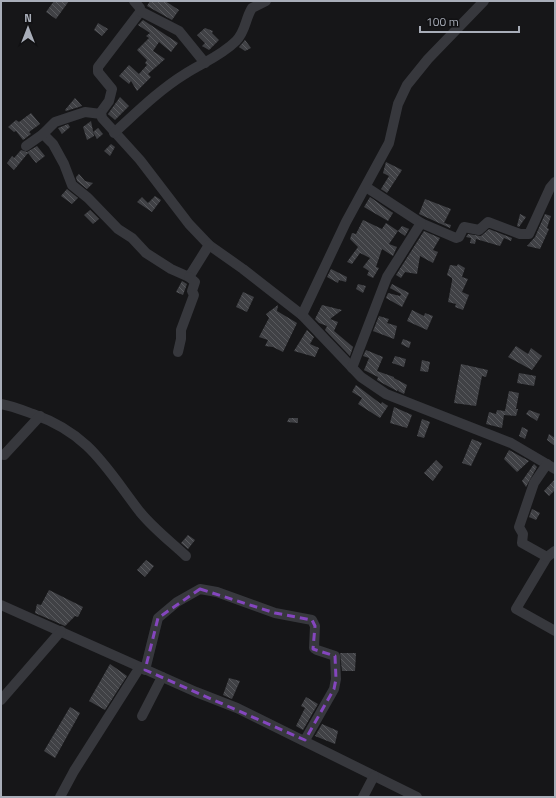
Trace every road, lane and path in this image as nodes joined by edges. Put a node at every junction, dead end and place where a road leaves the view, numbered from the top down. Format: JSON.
{"nodes":[{"id":1,"x":134,"y":1,"type":"edge"},
{"id":2,"x":484,"y":1,"type":"edge"},
{"id":3,"x":260,"y":4,"type":"edge"},
{"id":4,"x":140,"y":11,"type":"junction"},
{"id":5,"x":205,"y":63,"type":"junction"},
{"id":6,"x":101,"y":114,"type":"junction"},
{"id":7,"x":114,"y":133,"type":"junction"},
{"id":8,"x":43,"y":134,"type":"junction"},
{"id":9,"x":26,"y":146,"type":"dead end"},
{"id":10,"x":366,"y":187,"type":"junction"},
{"id":11,"x":550,"y":189,"type":"edge"},
{"id":12,"x":421,"y":223,"type":"junction"},
{"id":13,"x":209,"y":245,"type":"junction"},
{"id":14,"x":189,"y":277,"type":"junction"},
{"id":15,"x":302,"y":315,"type":"junction"},
{"id":16,"x":178,"y":352,"type":"dead end"},
{"id":17,"x":352,"y":368,"type":"junction"},
{"id":18,"x":1,"y":404,"type":"edge"},
{"id":19,"x":40,"y":416,"type":"junction"},
{"id":20,"x":4,"y":456,"type":"dead end"},
{"id":21,"x":551,"y":466,"type":"edge"},
{"id":22,"x":555,"y":551,"type":"edge"},
{"id":23,"x":186,"y":556,"type":"dead end"},
{"id":24,"x":547,"y":558,"type":"junction"},
{"id":25,"x":1,"y":605,"type":"edge"},
{"id":26,"x":61,"y":631,"type":"junction"},
{"id":27,"x":555,"y":632,"type":"edge"},
{"id":28,"x":143,"y":668,"type":"junction"},
{"id":29,"x":162,"y":677,"type":"junction"},
{"id":30,"x":1,"y":700,"type":"edge"},
{"id":31,"x":142,"y":716,"type":"dead end"},
{"id":32,"x":305,"y":740,"type":"junction"},
{"id":33,"x":374,"y":776,"type":"junction"},
{"id":34,"x":60,"y":797,"type":"edge"},
{"id":35,"x":363,"y":797,"type":"edge"},
{"id":36,"x":417,"y":797,"type":"edge"}],
"edges":[{"from":1,"to":4,"type":"street"},
{"from":2,"to":10,"type":"street"},
{"from":3,"to":5,"type":"street"},
{"from":4,"to":5,"type":"street"},
{"from":4,"to":6,"type":"street"},
{"from":5,"to":7,"type":"street"},
{"from":6,"to":7,"type":"street"},
{"from":6,"to":8,"type":"street"},
{"from":7,"to":13,"type":"street"},
{"from":8,"to":9,"type":"street"},
{"from":8,"to":14,"type":"street"},
{"from":10,"to":12,"type":"street"},
{"from":10,"to":15,"type":"street"},
{"from":11,"to":12,"type":"street"},
{"from":12,"to":17,"type":"street"},
{"from":13,"to":14,"type":"street"},
{"from":13,"to":15,"type":"street"},
{"from":14,"to":16,"type":"street"},
{"from":15,"to":17,"type":"street"},
{"from":17,"to":21,"type":"street"},
{"from":18,"to":19,"type":"street"},
{"from":19,"to":20,"type":"street"},
{"from":19,"to":23,"type":"street"},
{"from":21,"to":24,"type":"street"},
{"from":22,"to":24,"type":"street"},
{"from":24,"to":27,"type":"street"},
{"from":25,"to":26,"type":"street"},
{"from":26,"to":28,"type":"street"},
{"from":26,"to":30,"type":"street"},
{"from":28,"to":29,"type":"street"},
{"from":28,"to":32,"type":"street"},
{"from":28,"to":34,"type":"street"},
{"from":29,"to":31,"type":"street"},
{"from":29,"to":32,"type":"street"},
{"from":32,"to":33,"type":"street"},
{"from":33,"to":35,"type":"street"},
{"from":33,"to":36,"type":"street"}]}
